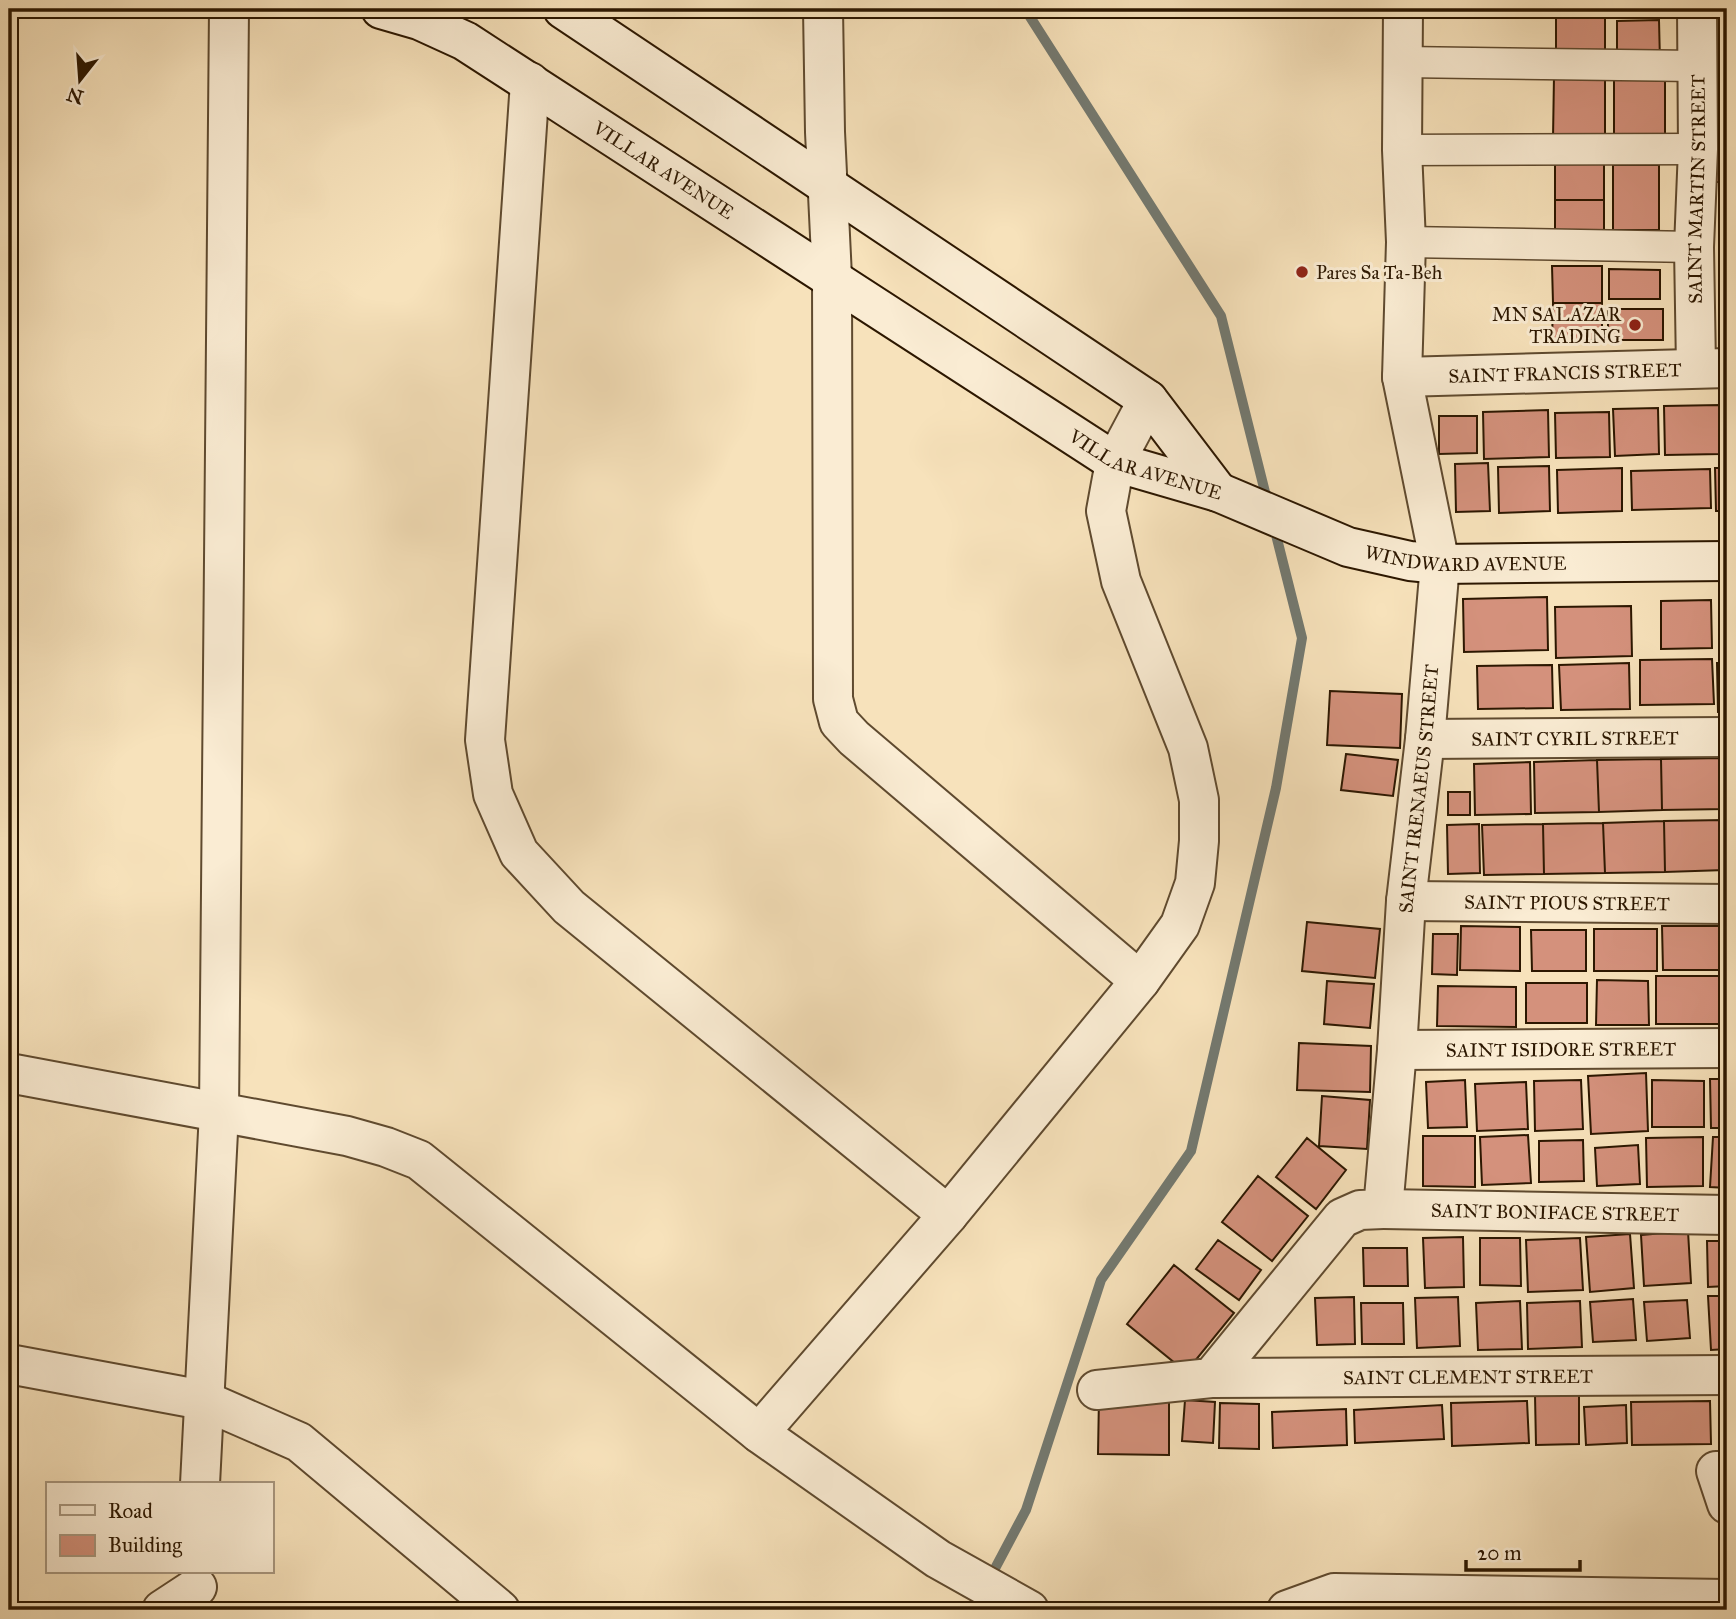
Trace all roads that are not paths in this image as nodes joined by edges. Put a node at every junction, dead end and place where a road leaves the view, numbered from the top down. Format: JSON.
{"nodes":[{"id":1,"x":229,"y":9,"type":"edge"},
{"id":2,"x":381,"y":9,"type":"edge"},
{"id":3,"x":563,"y":9,"type":"edge"},
{"id":4,"x":823,"y":9,"type":"edge"},
{"id":5,"x":1403,"y":9,"type":"edge"},
{"id":6,"x":1697,"y":9,"type":"edge"},
{"id":7,"x":1403,"y":62,"type":"junction"},
{"id":8,"x":1696,"y":66,"type":"junction"},
{"id":9,"x":530,"y":82,"type":"junction"},
{"id":10,"x":1707,"y":125,"type":"edge"},
{"id":11,"x":1402,"y":150,"type":"junction"},
{"id":12,"x":828,"y":186,"type":"junction"},
{"id":13,"x":1406,"y":242,"type":"junction"},
{"id":14,"x":1694,"y":247,"type":"junction"},
{"id":15,"x":832,"y":277,"type":"junction"},
{"id":16,"x":1712,"y":368,"type":"edge"},
{"id":17,"x":1402,"y":377,"type":"junction"},
{"id":18,"x":1148,"y":400,"type":"junction"},
{"id":19,"x":1115,"y":462,"type":"junction"},
{"id":20,"x":1217,"y":492,"type":"junction"},
{"id":21,"x":1727,"y":561,"type":"edge"},
{"id":22,"x":1425,"y":562,"type":"junction"},
{"id":23,"x":1727,"y":737,"type":"edge"},
{"id":24,"x":1425,"y":739,"type":"junction"},
{"id":25,"x":1406,"y":901,"type":"junction"},
{"id":26,"x":1727,"y":904,"type":"edge"},
{"id":27,"x":1140,"y":981,"type":"junction"},
{"id":28,"x":1727,"y":1048,"type":"edge"},
{"id":29,"x":1397,"y":1050,"type":"junction"},
{"id":30,"x":9,"y":1073,"type":"edge"},
{"id":31,"x":219,"y":1112,"type":"junction"},
{"id":32,"x":1383,"y":1209,"type":"junction"},
{"id":33,"x":948,"y":1215,"type":"junction"},
{"id":34,"x":1727,"y":1215,"type":"edge"},
{"id":35,"x":9,"y":1364,"type":"edge"},
{"id":36,"x":1727,"y":1375,"type":"edge"},
{"id":37,"x":1211,"y":1378,"type":"junction"},
{"id":38,"x":1097,"y":1390,"type":"dead end"},
{"id":39,"x":203,"y":1400,"type":"junction"},
{"id":40,"x":759,"y":1433,"type":"junction"},
{"id":41,"x":200,"y":1482,"type":"edge"},
{"id":42,"x":198,"y":1590,"type":"edge"},
{"id":43,"x":1727,"y":1599,"type":"edge"},
{"id":44,"x":1020,"y":1606,"type":"edge"},
{"id":45,"x":162,"y":1610,"type":"edge"},
{"id":46,"x":500,"y":1610,"type":"edge"},
{"id":47,"x":1287,"y":1610,"type":"edge"}],
"edges":[{"from":1,"to":31,"type":"street"},
{"from":2,"to":9,"type":"street","name":"VILLAR AVENUE"},
{"from":3,"to":12,"type":"street","name":"VILLAR AVENUE"},
{"from":4,"to":12,"type":"street"},
{"from":5,"to":7,"type":"street","name":"SAINT IRENAEUS STREET"},
{"from":6,"to":8,"type":"street","name":"SAINT MARTIN STREET"},
{"from":7,"to":8,"type":"street"},
{"from":7,"to":11,"type":"street","name":"SAINT IRENAEUS STREET"},
{"from":8,"to":10,"type":"street","name":"SAINT MARTIN STREET"},
{"from":9,"to":15,"type":"street","name":"VILLAR AVENUE"},
{"from":9,"to":33,"type":"street"},
{"from":10,"to":11,"type":"street"},
{"from":10,"to":14,"type":"street","name":"SAINT MARTIN STREET"},
{"from":11,"to":13,"type":"street","name":"SAINT IRENAEUS STREET"},
{"from":12,"to":15,"type":"street"},
{"from":12,"to":18,"type":"street","name":"VILLAR AVENUE"},
{"from":13,"to":14,"type":"street"},
{"from":13,"to":17,"type":"street","name":"SAINT IRENAEUS STREET"},
{"from":14,"to":16,"type":"street","name":"SAINT MARTIN STREET"},
{"from":15,"to":19,"type":"street","name":"VILLAR AVENUE"},
{"from":15,"to":27,"type":"street"},
{"from":16,"to":17,"type":"street","name":"SAINT FRANCIS STREET"},
{"from":17,"to":22,"type":"street","name":"SAINT IRENAEUS STREET"},
{"from":18,"to":19,"type":"street"},
{"from":18,"to":20,"type":"street","name":"VILLAR AVENUE"},
{"from":19,"to":20,"type":"street","name":"VILLAR AVENUE"},
{"from":19,"to":27,"type":"street"},
{"from":20,"to":22,"type":"street","name":"WINDWARD AVENUE"},
{"from":21,"to":22,"type":"street","name":"WINDWARD AVENUE"},
{"from":22,"to":24,"type":"street","name":"SAINT IRENAEUS STREET"},
{"from":23,"to":24,"type":"street","name":"SAINT CYRIL STREET"},
{"from":24,"to":25,"type":"street","name":"SAINT IRENAEUS STREET"},
{"from":25,"to":26,"type":"street","name":"SAINT PIOUS STREET"},
{"from":25,"to":29,"type":"street","name":"SAINT IRENAEUS STREET"},
{"from":27,"to":33,"type":"street"},
{"from":28,"to":29,"type":"street","name":"SAINT ISIDORE STREET"},
{"from":29,"to":32,"type":"street","name":"SAINT IRENAEUS STREET"},
{"from":30,"to":31,"type":"street"},
{"from":31,"to":39,"type":"street"},
{"from":31,"to":40,"type":"street"},
{"from":32,"to":34,"type":"street","name":"SAINT BONIFACE STREET"},
{"from":32,"to":37,"type":"street"},
{"from":33,"to":40,"type":"street"},
{"from":35,"to":39,"type":"street"},
{"from":36,"to":37,"type":"street","name":"SAINT CLEMENT STREET"},
{"from":37,"to":38,"type":"street"},
{"from":39,"to":41,"type":"street"},
{"from":39,"to":46,"type":"street"},
{"from":40,"to":44,"type":"street"},
{"from":42,"to":45,"type":"street"},
{"from":43,"to":47,"type":"street"}]}
